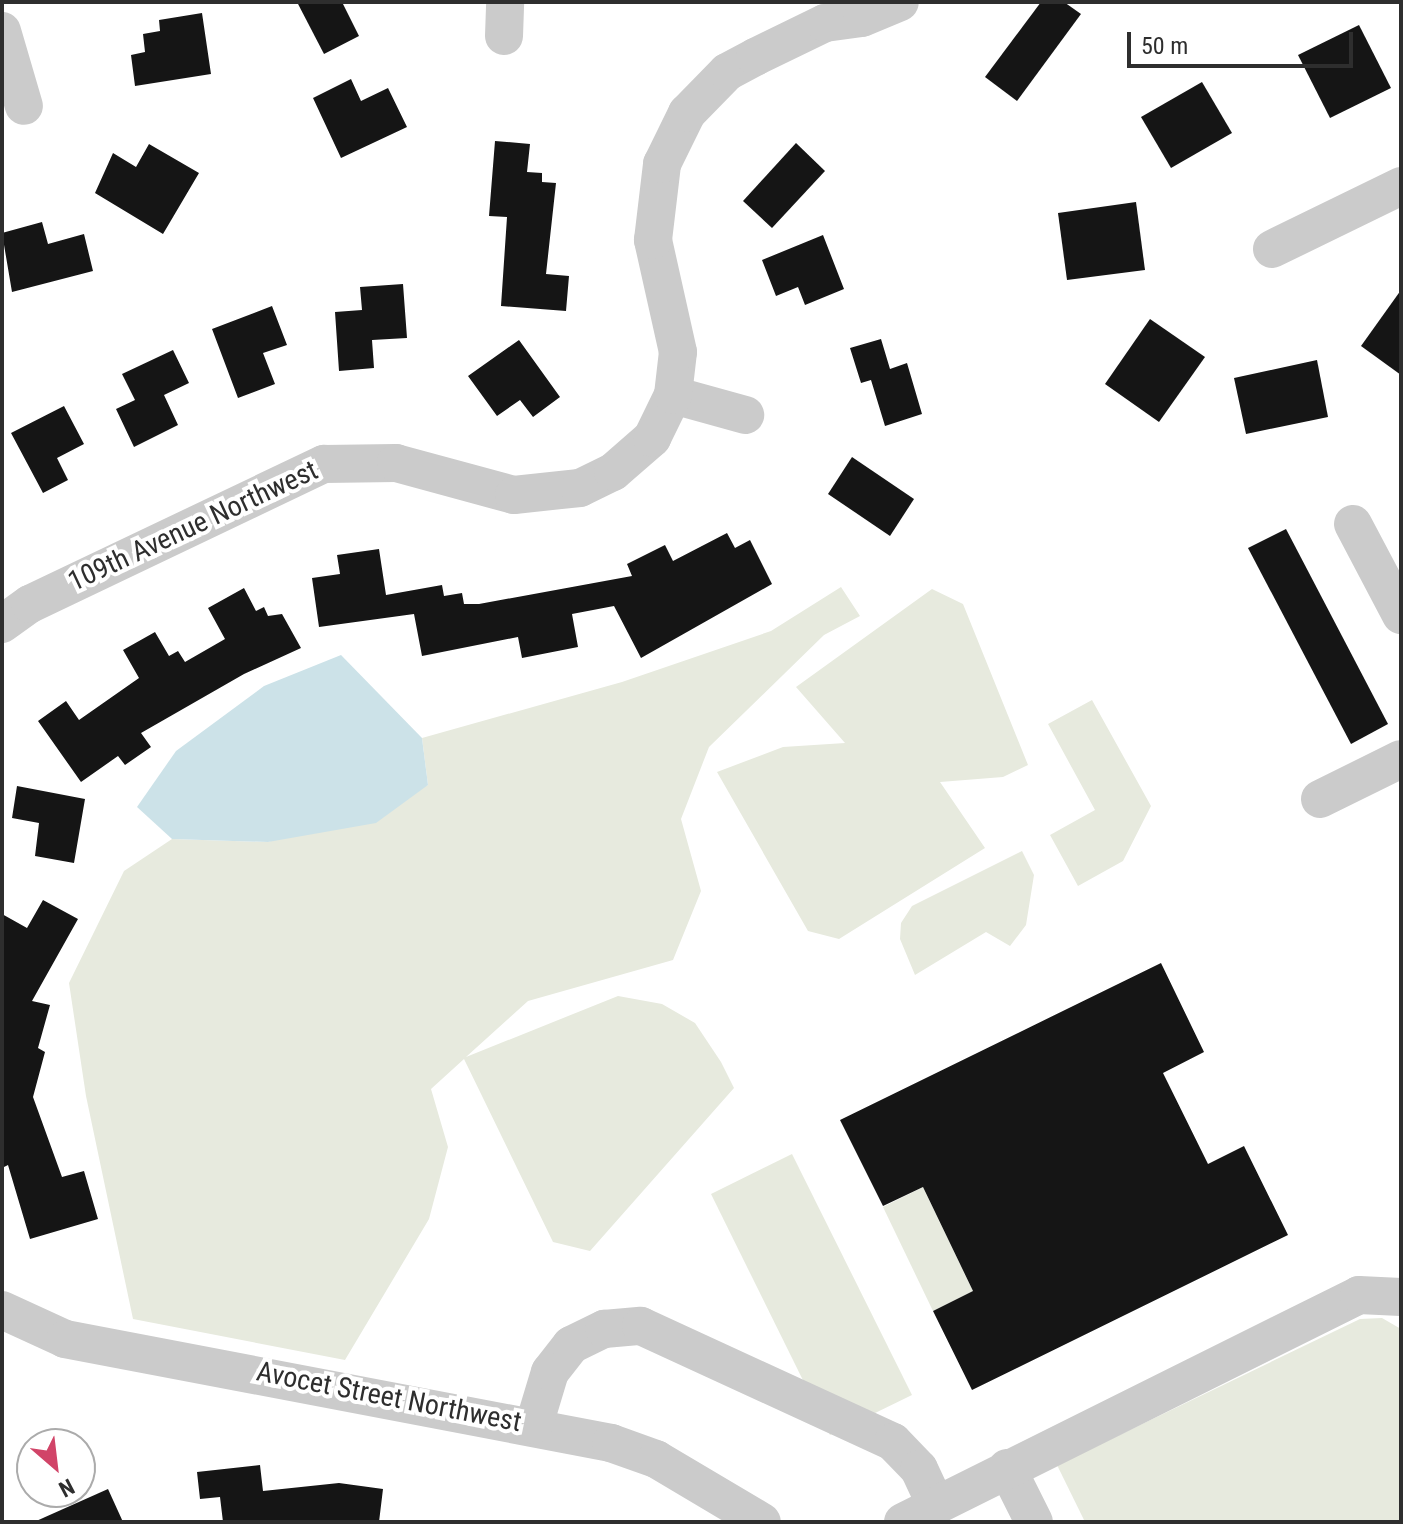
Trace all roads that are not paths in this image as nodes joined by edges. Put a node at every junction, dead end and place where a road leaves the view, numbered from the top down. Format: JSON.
{"nodes":[{"id":1,"x":900,"y":2,"type":"edge"},
{"id":2,"x":2,"y":31,"type":"edge"},
{"id":3,"x":24,"y":106,"type":"dead end"},
{"id":4,"x":1401,"y":186,"type":"edge"},
{"id":5,"x":1272,"y":249,"type":"dead end"},
{"id":6,"x":673,"y":395,"type":"junction"},
{"id":7,"x":745,"y":415,"type":"dead end"},
{"id":8,"x":1353,"y":524,"type":"dead end"},
{"id":9,"x":1401,"y":615,"type":"edge"},
{"id":10,"x":2,"y":624,"type":"edge"},
{"id":11,"x":1401,"y":759,"type":"edge"},
{"id":12,"x":1320,"y":799,"type":"dead end"},
{"id":13,"x":1401,"y":1297,"type":"edge"},
{"id":14,"x":2,"y":1310,"type":"edge"},
{"id":15,"x":534,"y":1425,"type":"junction"},
{"id":16,"x":1007,"y":1468,"type":"junction"},
{"id":17,"x":936,"y":1505,"type":"junction"},
{"id":18,"x":762,"y":1522,"type":"edge"},
{"id":19,"x":903,"y":1522,"type":"edge"},
{"id":20,"x":1034,"y":1522,"type":"edge"}],
"edges":[{"from":1,"to":6,"type":"street","name":"109th Avenue Northwest"},
{"from":2,"to":3,"type":"street"},
{"from":4,"to":5,"type":"street"},
{"from":6,"to":7,"type":"street"},
{"from":6,"to":10,"type":"street","name":"109th Avenue Northwest"},
{"from":8,"to":9,"type":"street"},
{"from":11,"to":12,"type":"street"},
{"from":13,"to":16,"type":"street"},
{"from":14,"to":15,"type":"street","name":"Avocet Street Northwest"},
{"from":15,"to":17,"type":"street"},
{"from":15,"to":18,"type":"street","name":"Avocet Street Northwest"},
{"from":16,"to":17,"type":"street"},
{"from":16,"to":20,"type":"street"},
{"from":17,"to":19,"type":"street"}]}
